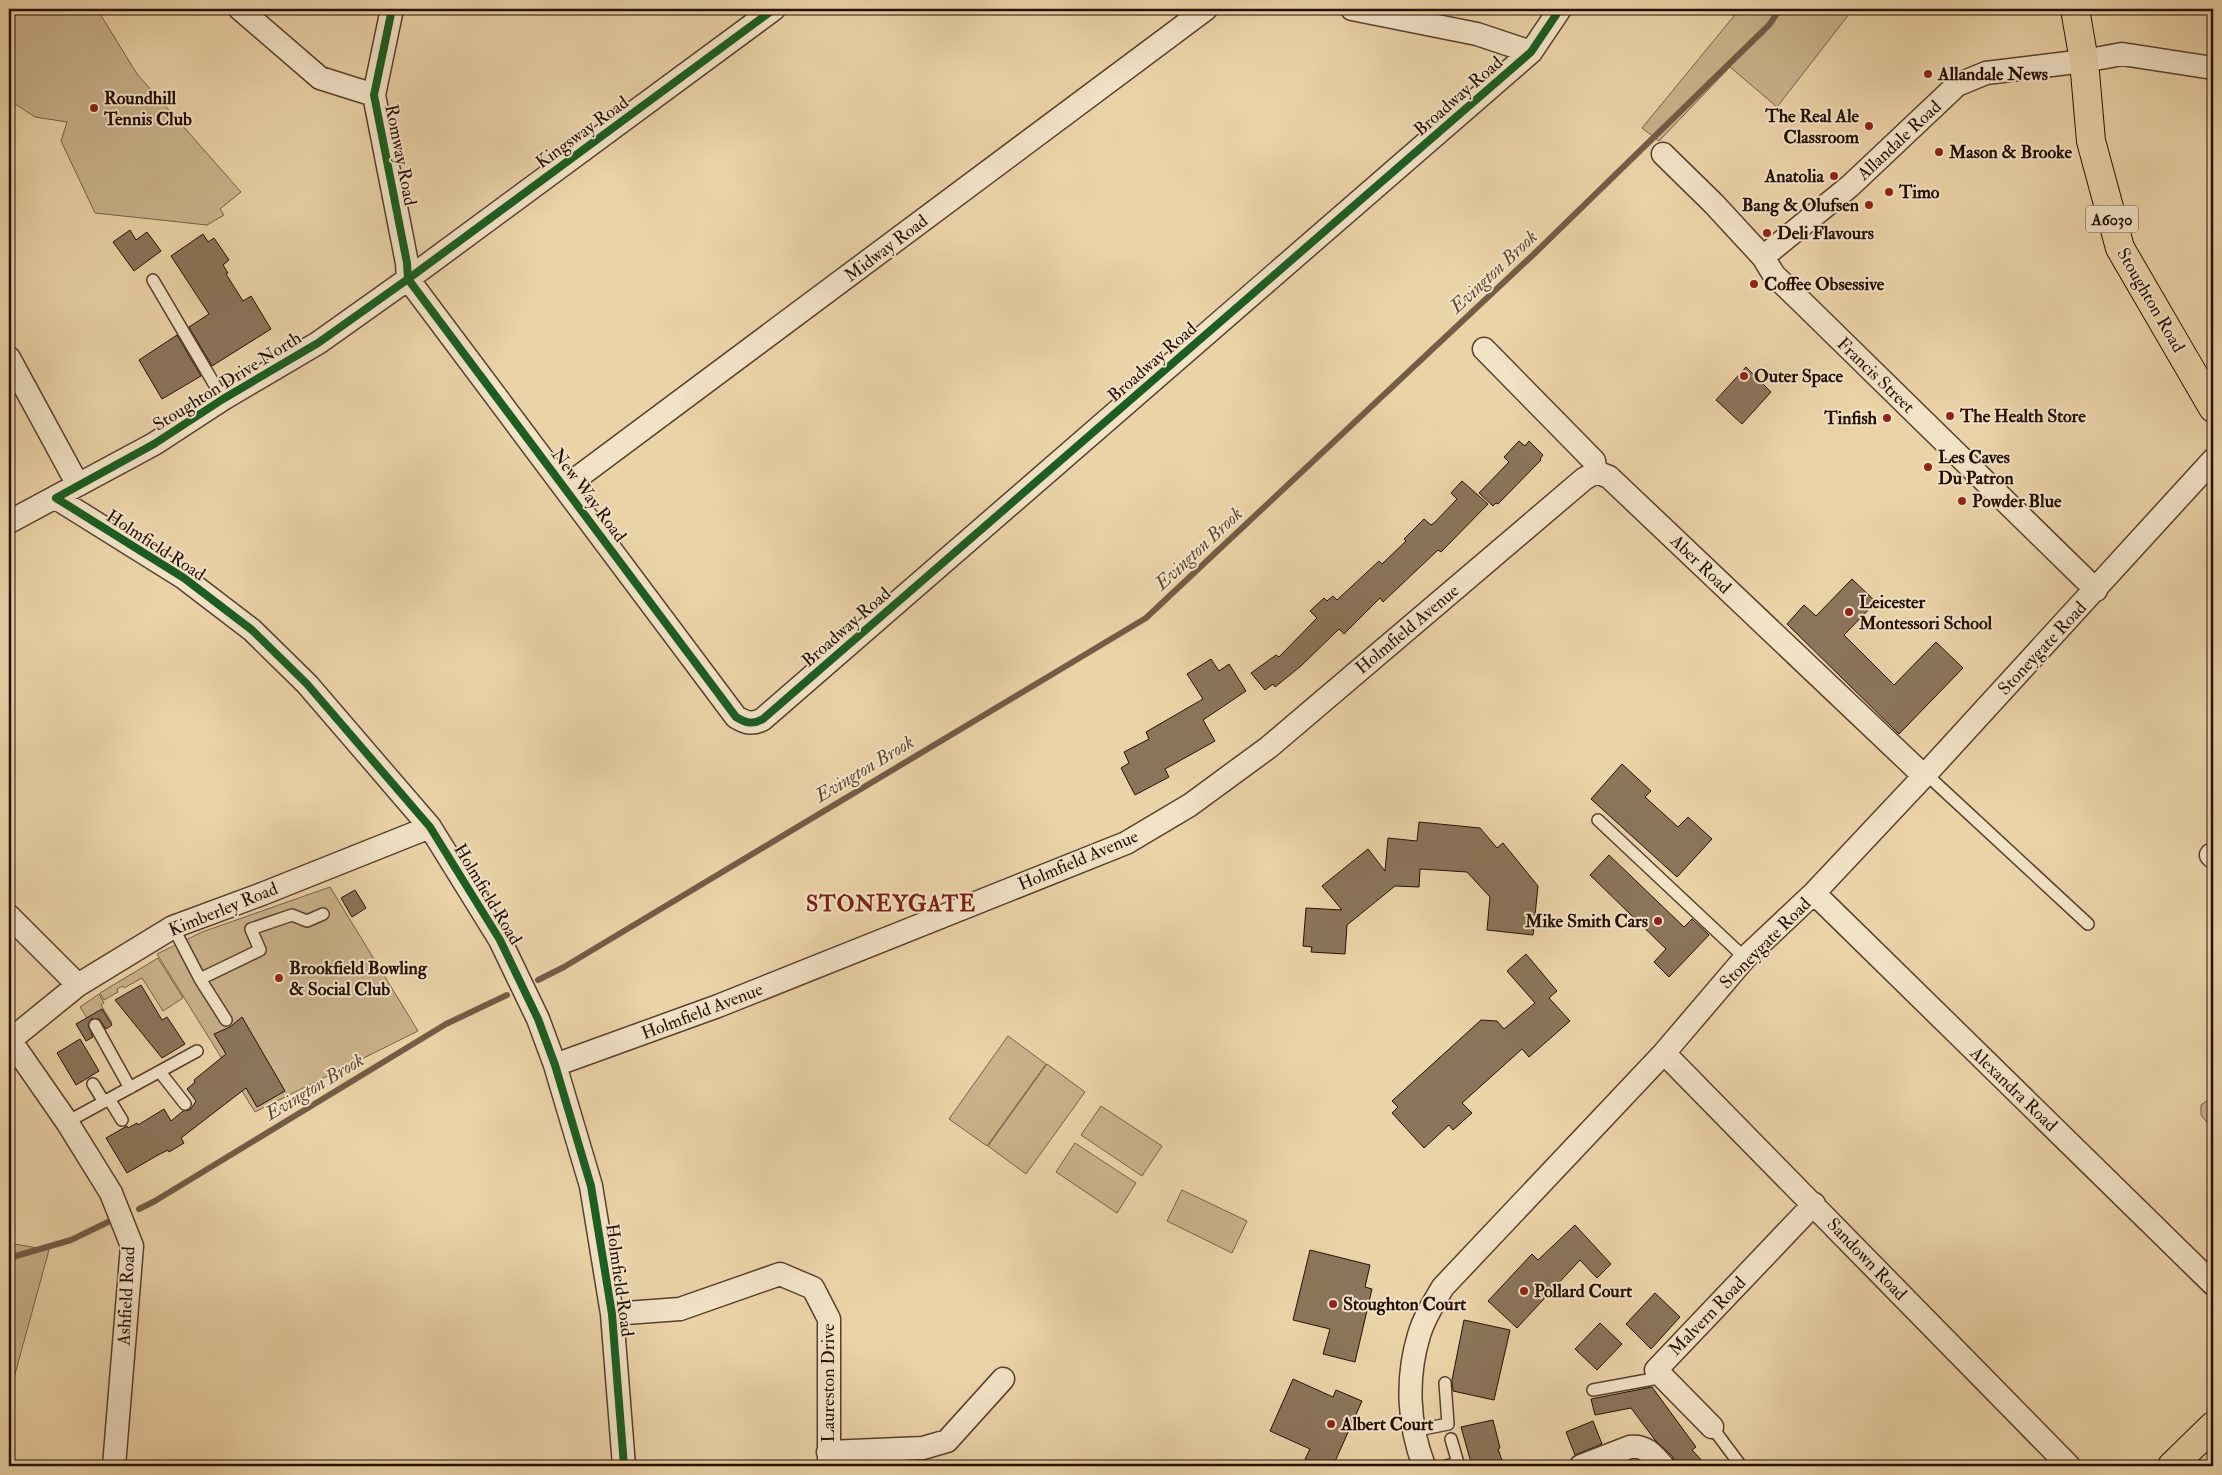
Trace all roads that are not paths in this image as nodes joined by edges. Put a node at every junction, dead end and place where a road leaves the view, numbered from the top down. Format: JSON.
{"nodes":[{"id":1,"x":240,"y":9,"type":"edge"},
{"id":2,"x":392,"y":9,"type":"edge"},
{"id":3,"x":774,"y":9,"type":"edge"},
{"id":4,"x":1206,"y":9,"type":"edge"},
{"id":5,"x":1352,"y":9,"type":"edge"},
{"id":6,"x":1560,"y":9,"type":"edge"},
{"id":7,"x":2075,"y":9,"type":"edge"},
{"id":8,"x":1531,"y":52,"type":"junction"},
{"id":9,"x":2084,"y":61,"type":"junction"},
{"id":10,"x":2213,"y":68,"type":"edge"},
{"id":11,"x":374,"y":95,"type":"junction"},
{"id":12,"x":1663,"y":154,"type":"dead end"},
{"id":13,"x":1763,"y":257,"type":"junction"},
{"id":14,"x":408,"y":279,"type":"junction"},
{"id":15,"x":153,"y":280,"type":"dead end"},
{"id":16,"x":1484,"y":349,"type":"dead end"},
{"id":17,"x":9,"y":358,"type":"edge"},
{"id":18,"x":223,"y":399,"type":"junction"},
{"id":19,"x":2213,"y":408,"type":"edge"},
{"id":20,"x":2213,"y":460,"type":"edge"},
{"id":21,"x":1596,"y":472,"type":"junction"},
{"id":22,"x":78,"y":485,"type":"junction"},
{"id":23,"x":565,"y":487,"type":"junction"},
{"id":24,"x":56,"y":498,"type":"junction"},
{"id":25,"x":9,"y":522,"type":"edge"},
{"id":26,"x":2096,"y":590,"type":"junction"},
{"id":27,"x":750,"y":723,"type":"joint"},
{"id":28,"x":1925,"y":775,"type":"junction"},
{"id":29,"x":1598,"y":820,"type":"dead end"},
{"id":30,"x":430,"y":827,"type":"junction"},
{"id":31,"x":1814,"y":893,"type":"junction"},
{"id":32,"x":323,"y":914,"type":"dead end"},
{"id":33,"x":9,"y":916,"type":"edge"},
{"id":34,"x":2088,"y":924,"type":"dead end"},
{"id":35,"x":173,"y":927,"type":"junction"},
{"id":36,"x":1745,"y":958,"type":"junction"},
{"id":37,"x":200,"y":979,"type":"junction"},
{"id":38,"x":78,"y":985,"type":"junction"},
{"id":39,"x":226,"y":1020,"type":"dead end"},
{"id":40,"x":95,"y":1025,"type":"dead end"},
{"id":41,"x":9,"y":1041,"type":"edge"},
{"id":42,"x":197,"y":1051,"type":"dead end"},
{"id":43,"x":1664,"y":1053,"type":"junction"},
{"id":44,"x":555,"y":1066,"type":"junction"},
{"id":45,"x":160,"y":1072,"type":"junction"},
{"id":46,"x":93,"y":1084,"type":"dead end"},
{"id":47,"x":130,"y":1088,"type":"junction"},
{"id":48,"x":107,"y":1100,"type":"junction"},
{"id":49,"x":185,"y":1104,"type":"dead end"},
{"id":50,"x":122,"y":1120,"type":"dead end"},
{"id":51,"x":67,"y":1122,"type":"junction"},
{"id":52,"x":1814,"y":1204,"type":"junction"},
{"id":53,"x":2213,"y":1284,"type":"edge"},
{"id":54,"x":612,"y":1314,"type":"junction"},
{"id":55,"x":1660,"y":1374,"type":"junction"},
{"id":56,"x":1003,"y":1379,"type":"dead end"},
{"id":57,"x":1446,"y":1383,"type":"dead end"},
{"id":58,"x":1593,"y":1390,"type":"dead end"},
{"id":59,"x":1712,"y":1426,"type":"joint"},
{"id":60,"x":2213,"y":1426,"type":"edge"},
{"id":61,"x":1451,"y":1439,"type":"dead end"},
{"id":62,"x":1416,"y":1453,"type":"edge"},
{"id":63,"x":829,"y":1459,"type":"edge"},
{"id":64,"x":114,"y":1466,"type":"edge"},
{"id":65,"x":624,"y":1466,"type":"edge"},
{"id":66,"x":1446,"y":1466,"type":"edge"},
{"id":67,"x":1581,"y":1466,"type":"edge"},
{"id":68,"x":1663,"y":1466,"type":"edge"},
{"id":69,"x":1741,"y":1466,"type":"edge"},
{"id":70,"x":2069,"y":1466,"type":"edge"},
{"id":71,"x":2172,"y":1466,"type":"edge"}],
"edges":[{"from":1,"to":11,"type":"street"},
{"from":2,"to":11,"type":"street","name":"Romway Road"},
{"from":3,"to":14,"type":"street","name":"Kingsway Road"},
{"from":4,"to":23,"type":"street","name":"Midway Road"},
{"from":5,"to":8,"type":"street"},
{"from":6,"to":8,"type":"street","name":"Broadway Road"},
{"from":7,"to":9,"type":"main road","name":"Stoughton Road","number":"A6030"},
{"from":8,"to":27,"type":"street","name":"Broadway Road"},
{"from":9,"to":10,"type":"street","name":"Allandale Road"},
{"from":9,"to":13,"type":"street","name":"Allandale Road"},
{"from":9,"to":19,"type":"main road","name":"Stoughton Road","number":"A6030"},
{"from":11,"to":14,"type":"street","name":"Romway Road"},
{"from":12,"to":13,"type":"street","name":"Francis Street"},
{"from":13,"to":26,"type":"street","name":"Francis Street"},
{"from":14,"to":18,"type":"street","name":"Stoughton Drive North"},
{"from":14,"to":23,"type":"street","name":"New Way Road"},
{"from":15,"to":18,"type":"lane"},
{"from":16,"to":21,"type":"street","name":"Aber Road"},
{"from":17,"to":22,"type":"street"},
{"from":18,"to":22,"type":"street","name":"Stoughton Drive North"},
{"from":20,"to":26,"type":"street","name":"Stoneygate Road"},
{"from":21,"to":28,"type":"street","name":"Aber Road"},
{"from":21,"to":44,"type":"street","name":"Holmfield Avenue"},
{"from":22,"to":24,"type":"street","name":"Stoughton Drive North"},
{"from":23,"to":27,"type":"street","name":"New Way Road"},
{"from":24,"to":25,"type":"street","name":"Stoughton Drive North"},
{"from":24,"to":30,"type":"street","name":"Holmfield Road"},
{"from":26,"to":28,"type":"street","name":"Stoneygate Road"},
{"from":28,"to":31,"type":"street","name":"Stoneygate Road"},
{"from":28,"to":34,"type":"lane"},
{"from":29,"to":36,"type":"lane"},
{"from":30,"to":35,"type":"street","name":"Kimberley Road"},
{"from":30,"to":44,"type":"street","name":"Holmfield Road"},
{"from":31,"to":36,"type":"street","name":"Stoneygate Road"},
{"from":31,"to":53,"type":"street","name":"Alexandra Road"},
{"from":32,"to":37,"type":"lane"},
{"from":33,"to":38,"type":"street"},
{"from":35,"to":37,"type":"lane"},
{"from":35,"to":38,"type":"street","name":"Kimberley Road"},
{"from":36,"to":43,"type":"street","name":"Stoneygate Road"},
{"from":37,"to":39,"type":"lane"},
{"from":38,"to":41,"type":"street","name":"Kimberley Road"},
{"from":40,"to":47,"type":"lane"},
{"from":41,"to":51,"type":"street","name":"Ashfield Road"},
{"from":42,"to":45,"type":"lane"},
{"from":43,"to":52,"type":"street","name":"Sandown Road"},
{"from":43,"to":62,"type":"street","name":"Stoneygate Road"},
{"from":44,"to":54,"type":"street","name":"Holmfield Road"},
{"from":45,"to":47,"type":"lane"},
{"from":45,"to":49,"type":"lane"},
{"from":46,"to":48,"type":"lane"},
{"from":47,"to":48,"type":"lane"},
{"from":48,"to":50,"type":"lane"},
{"from":48,"to":51,"type":"lane"},
{"from":51,"to":64,"type":"street","name":"Ashfield Road"},
{"from":52,"to":55,"type":"street","name":"Malvern Road"},
{"from":52,"to":70,"type":"street","name":"Sandown Road"},
{"from":54,"to":63,"type":"street","name":"Laureston Drive"},
{"from":54,"to":65,"type":"street","name":"Holmfield Road"},
{"from":55,"to":58,"type":"lane"},
{"from":55,"to":59,"type":"street","name":"Malvern Road"},
{"from":56,"to":63,"type":"street","name":"Laureston Drive"},
{"from":57,"to":62,"type":"lane"},
{"from":59,"to":69,"type":"lane"},
{"from":60,"to":71,"type":"main road"},
{"from":61,"to":66,"type":"lane"},
{"from":67,"to":68,"type":"street"}]}
